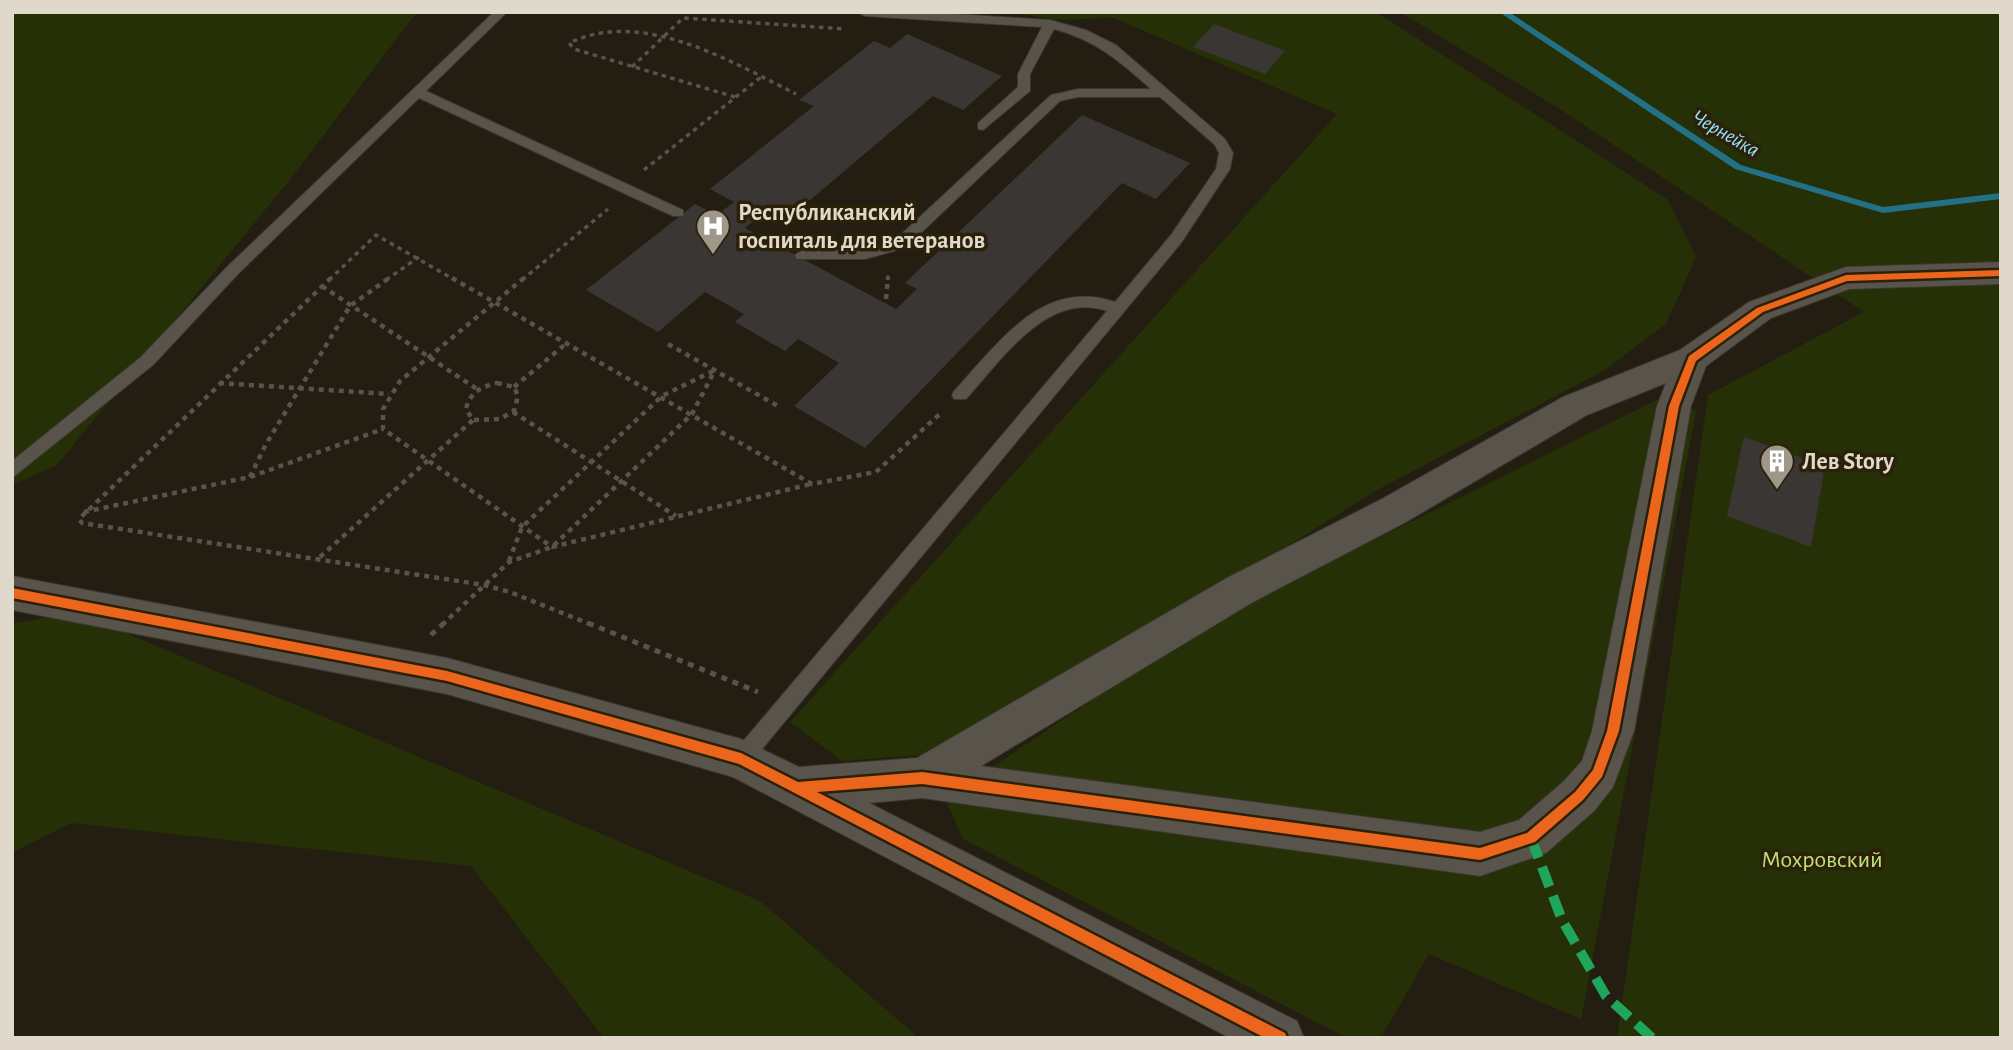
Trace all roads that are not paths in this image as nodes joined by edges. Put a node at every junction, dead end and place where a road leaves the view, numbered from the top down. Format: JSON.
{"nodes":[{"id":1,"x":502,"y":12,"type":"edge"},
{"id":2,"x":864,"y":12,"type":"edge"},
{"id":3,"x":1050,"y":24,"type":"junction"},
{"id":4,"x":418,"y":92,"type":"junction"},
{"id":5,"x":1165,"y":93,"type":"junction"},
{"id":6,"x":983,"y":126,"type":"dead end"},
{"id":7,"x":678,"y":213,"type":"dead end"},
{"id":8,"x":802,"y":255,"type":"dead end"},
{"id":9,"x":2001,"y":273,"type":"edge"},
{"id":10,"x":1119,"y":309,"type":"junction"},
{"id":11,"x":1692,"y":359,"type":"junction"},
{"id":12,"x":960,"y":395,"type":"road end"},
{"id":13,"x":12,"y":471,"type":"edge"},
{"id":14,"x":12,"y":593,"type":"edge"},
{"id":15,"x":741,"y":759,"type":"junction"},
{"id":16,"x":922,"y":778,"type":"junction"},
{"id":17,"x":795,"y":788,"type":"junction"},
{"id":18,"x":1280,"y":1038,"type":"edge"}],
"edges":[{"from":1,"to":4,"type":"lane"},
{"from":2,"to":3,"type":"lane"},
{"from":3,"to":5,"type":"lane"},
{"from":3,"to":6,"type":"lane"},
{"from":4,"to":7,"type":"lane"},
{"from":4,"to":13,"type":"lane"},
{"from":5,"to":8,"type":"lane"},
{"from":5,"to":10,"type":"lane"},
{"from":9,"to":11,"type":"street"},
{"from":10,"to":12,"type":"lane"},
{"from":10,"to":15,"type":"lane"},
{"from":11,"to":16,"type":"street"},
{"from":11,"to":16,"type":"street"},
{"from":14,"to":15,"type":"street"},
{"from":15,"to":17,"type":"street"},
{"from":16,"to":17,"type":"street"},
{"from":17,"to":18,"type":"street"}]}
